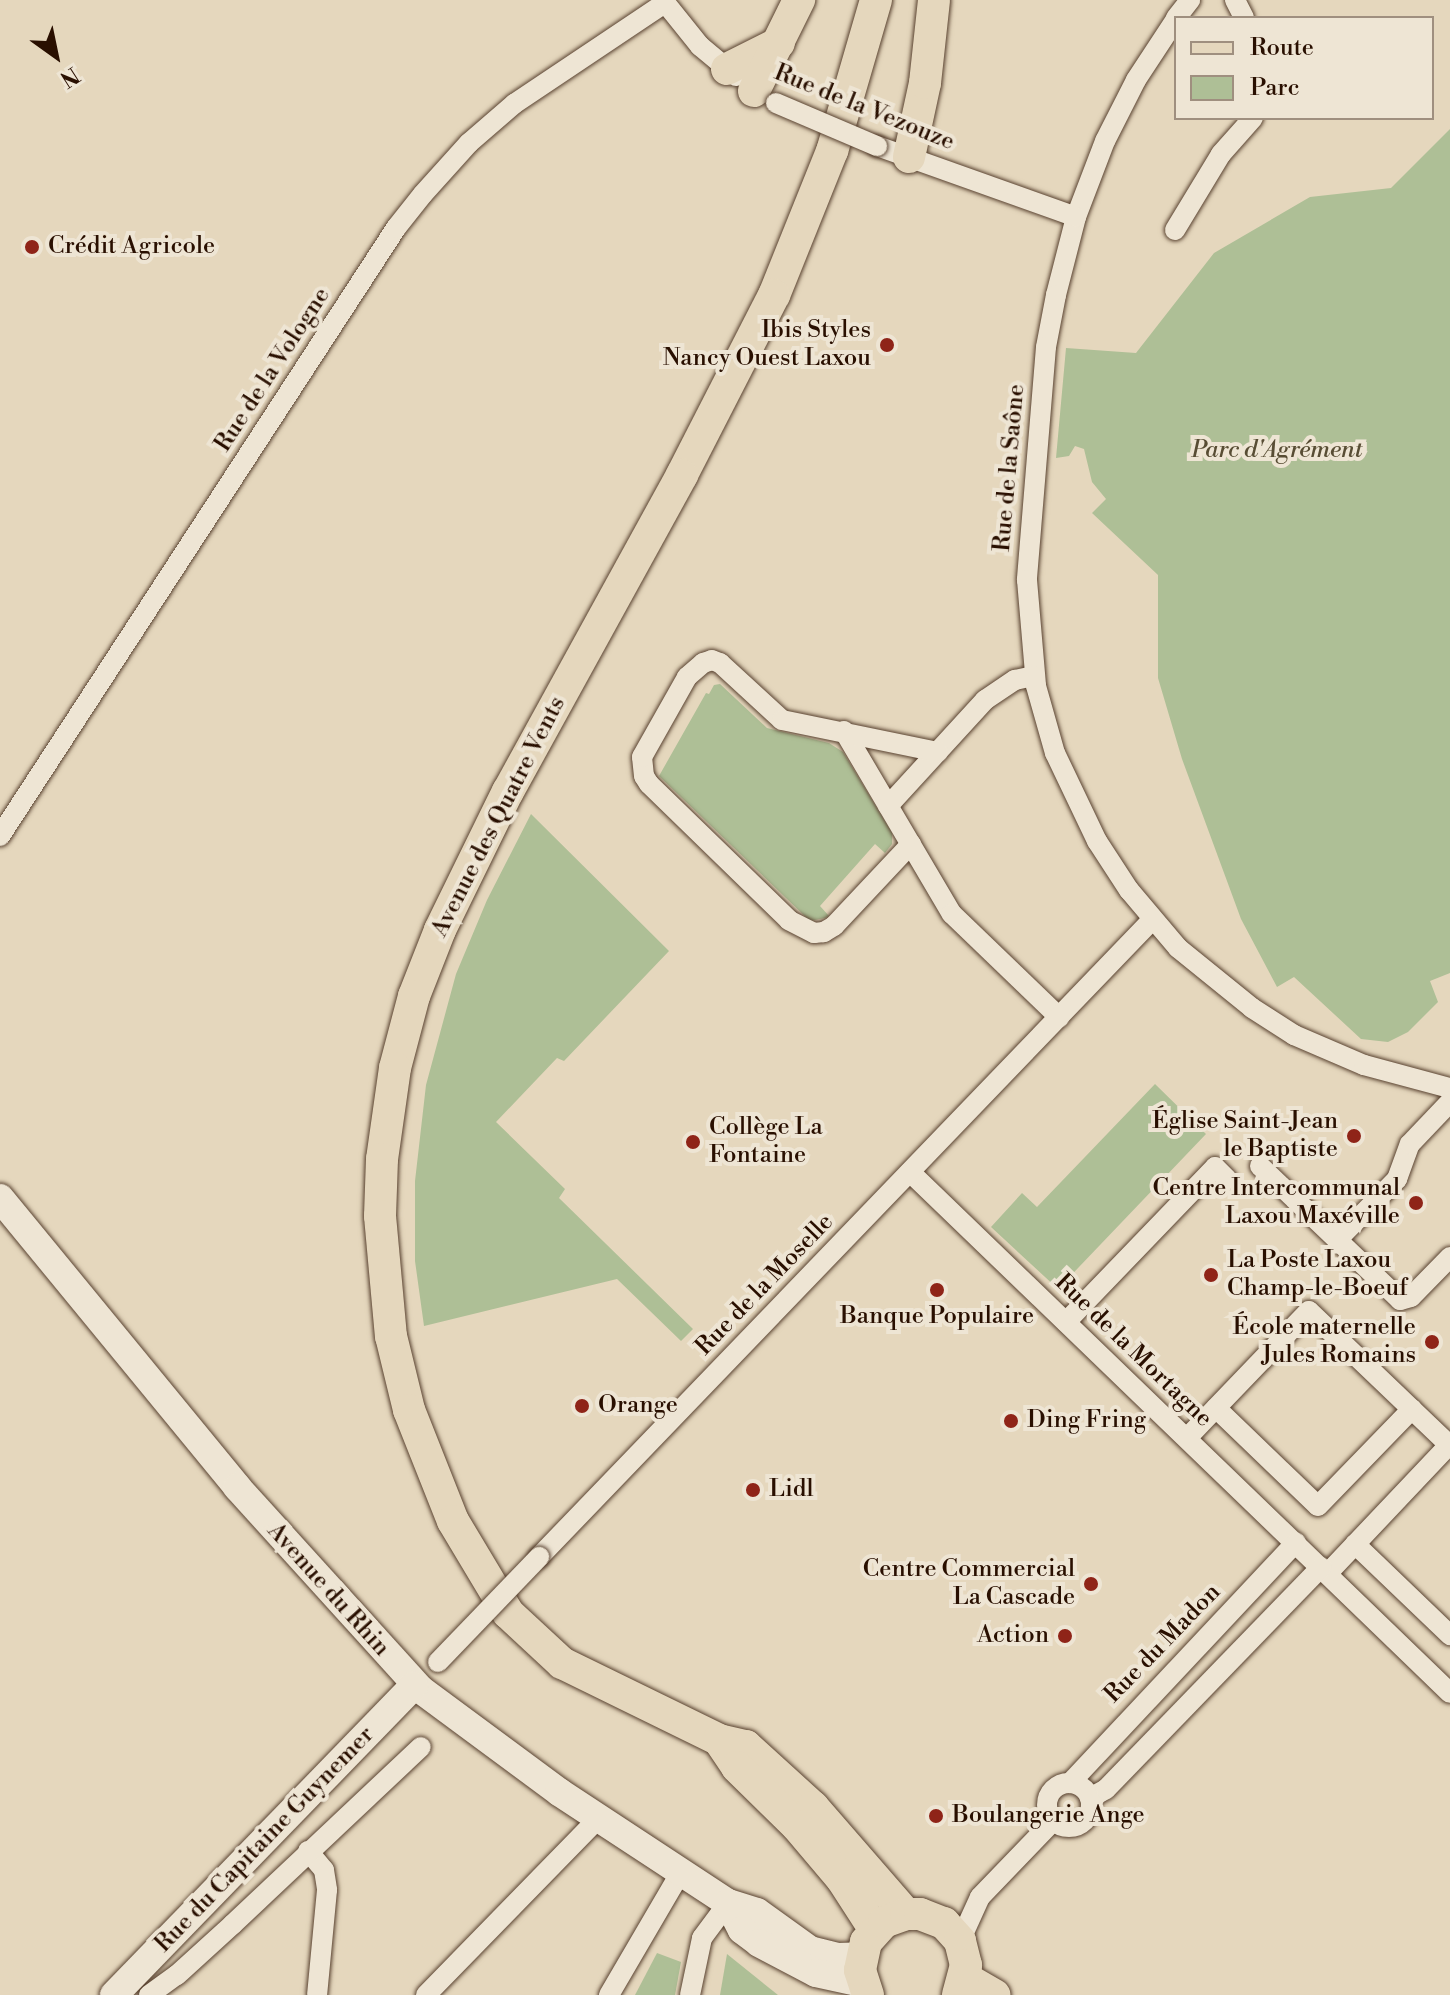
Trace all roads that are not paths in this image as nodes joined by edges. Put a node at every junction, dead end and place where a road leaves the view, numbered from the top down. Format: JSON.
{"nodes":[{"id":1,"x":799,"y":0,"type":"edge"},
{"id":2,"x":876,"y":0,"type":"edge"},
{"id":3,"x":934,"y":0,"type":"edge"},
{"id":4,"x":1190,"y":0,"type":"edge"},
{"id":5,"x":664,"y":1,"type":"edge"},
{"id":6,"x":1178,"y":16,"type":"edge"},
{"id":7,"x":1174,"y":21,"type":"edge"},
{"id":8,"x":779,"y":43,"type":"junction"},
{"id":9,"x":727,"y":69,"type":"junction"},
{"id":10,"x":765,"y":97,"type":"junction"},
{"id":11,"x":1251,"y":120,"type":"edge"},
{"id":12,"x":909,"y":157,"type":"junction"},
{"id":13,"x":1076,"y":217,"type":"junction"},
{"id":14,"x":1175,"y":230,"type":"dead end"},
{"id":15,"x":1034,"y":676,"type":"junction"},
{"id":16,"x":844,"y":731,"type":"junction"},
{"id":17,"x":938,"y":752,"type":"junction"},
{"id":18,"x":888,"y":806,"type":"junction"},
{"id":19,"x":0,"y":836,"type":"edge"},
{"id":20,"x":911,"y":844,"type":"junction"},
{"id":21,"x":1152,"y":920,"type":"junction"},
{"id":22,"x":1059,"y":1017,"type":"junction"},
{"id":23,"x":1450,"y":1088,"type":"edge"},
{"id":24,"x":1450,"y":1102,"type":"edge"},
{"id":25,"x":1260,"y":1166,"type":"dead end"},
{"id":26,"x":910,"y":1172,"type":"junction"},
{"id":27,"x":1227,"y":1179,"type":"dead end"},
{"id":28,"x":0,"y":1198,"type":"edge"},
{"id":29,"x":1337,"y":1240,"type":"junction"},
{"id":30,"x":1450,"y":1257,"type":"edge"},
{"id":31,"x":1066,"y":1322,"type":"junction"},
{"id":32,"x":1216,"y":1408,"type":"junction"},
{"id":33,"x":1412,"y":1409,"type":"junction"},
{"id":34,"x":1187,"y":1438,"type":"junction"},
{"id":35,"x":1449,"y":1445,"type":"edge"},
{"id":36,"x":1296,"y":1542,"type":"junction"},
{"id":37,"x":1355,"y":1544,"type":"junction"},
{"id":38,"x":1324,"y":1570,"type":"junction"},
{"id":39,"x":1450,"y":1635,"type":"edge"},
{"id":40,"x":414,"y":1685,"type":"junction"},
{"id":41,"x":1450,"y":1693,"type":"edge"},
{"id":42,"x":719,"y":1740,"type":"junction"},
{"id":43,"x":421,"y":1747,"type":"dead end"},
{"id":44,"x":1070,"y":1783,"type":"junction"},
{"id":45,"x":1090,"y":1798,"type":"junction"},
{"id":46,"x":600,"y":1817,"type":"junction"},
{"id":47,"x":1054,"y":1820,"type":"junction"},
{"id":48,"x":308,"y":1851,"type":"junction"},
{"id":49,"x":681,"y":1872,"type":"junction"},
{"id":50,"x":980,"y":1897,"type":"junction"},
{"id":51,"x":728,"y":1903,"type":"junction"},
{"id":52,"x":920,"y":1916,"type":"junction"},
{"id":53,"x":960,"y":1941,"type":"junction"},
{"id":54,"x":866,"y":1966,"type":"edge"},
{"id":55,"x":961,"y":1986,"type":"edge"},
{"id":56,"x":132,"y":1992,"type":"edge"},
{"id":57,"x":317,"y":1995,"type":"edge"},
{"id":58,"x":426,"y":1995,"type":"edge"},
{"id":59,"x":609,"y":1995,"type":"edge"},
{"id":60,"x":690,"y":1995,"type":"edge"},
{"id":61,"x":994,"y":1995,"type":"edge"}],
"edges":[{"from":1,"to":8,"type":"main road"},
{"from":2,"to":42,"type":"main road","name":"Avenue des Quatre Vents"},
{"from":3,"to":12,"type":"main road"},
{"from":4,"to":6,"type":"street","name":"Rue de la Saône"},
{"from":5,"to":9,"type":"street","name":"Rue de la Vezouze"},
{"from":5,"to":19,"type":"street","name":"Rue de la Vologne"},
{"from":7,"to":13,"type":"street","name":"Rue de la Saône"},
{"from":8,"to":9,"type":"main road"},
{"from":8,"to":10,"type":"main road"},
{"from":9,"to":10,"type":"street","name":"Rue de la Vezouze"},
{"from":10,"to":12,"type":"street","name":"Rue de la Vezouze","bridge":true},
{"from":11,"to":14,"type":"street"},
{"from":12,"to":13,"type":"street","name":"Rue de la Vezouze"},
{"from":13,"to":15,"type":"street","name":"Rue de la Saône"},
{"from":15,"to":17,"type":"street"},
{"from":15,"to":21,"type":"street","name":"Rue de la Saône"},
{"from":16,"to":17,"type":"street"},
{"from":16,"to":18,"type":"street"},
{"from":16,"to":20,"type":"street"},
{"from":17,"to":18,"type":"street"},
{"from":18,"to":20,"type":"street"},
{"from":20,"to":22,"type":"street"},
{"from":21,"to":22,"type":"street","name":"Rue de la Moselle"},
{"from":21,"to":23,"type":"street","name":"Rue de la Saône"},
{"from":22,"to":26,"type":"street","name":"Rue de la Moselle"},
{"from":24,"to":29,"type":"street"},
{"from":25,"to":29,"type":"street"},
{"from":26,"to":31,"type":"street","name":"Rue de la Mortagne"},
{"from":26,"to":40,"type":"street","name":"Rue de la Moselle","bridge":true},
{"from":27,"to":31,"type":"street"},
{"from":28,"to":40,"type":"main road","name":"Avenue du Rhin"},
{"from":29,"to":30,"type":"street"},
{"from":31,"to":34,"type":"street","name":"Rue de la Mortagne"},
{"from":32,"to":33,"type":"street"},
{"from":32,"to":33,"type":"street"},
{"from":32,"to":34,"type":"street"},
{"from":33,"to":35,"type":"street"},
{"from":34,"to":36,"type":"street","name":"Rue de la Mortagne"},
{"from":35,"to":37,"type":"street"},
{"from":36,"to":38,"type":"street","name":"Rue de la Mortagne"},
{"from":36,"to":44,"type":"street","name":"Rue du Madon"},
{"from":37,"to":38,"type":"street"},
{"from":37,"to":39,"type":"street"},
{"from":38,"to":41,"type":"street","name":"Rue de la Mortagne"},
{"from":38,"to":45,"type":"street"},
{"from":40,"to":46,"type":"main road","name":"Avenue du Rhin"},
{"from":40,"to":56,"type":"main road","name":"Rue du Capitaine Guynemer"},
{"from":42,"to":52,"type":"main road","name":"Avenue des Quatre Vents"},
{"from":42,"to":54,"type":"main road","name":"Avenue des Quatre Vents"},
{"from":43,"to":48,"type":"street"},
{"from":44,"to":45,"type":"street"},
{"from":44,"to":47,"type":"street"},
{"from":45,"to":47,"type":"street"},
{"from":46,"to":49,"type":"main road","name":"Avenue du Rhin"},
{"from":46,"to":58,"type":"street"},
{"from":47,"to":50,"type":"street"},
{"from":48,"to":56,"type":"street"},
{"from":48,"to":57,"type":"street"},
{"from":49,"to":51,"type":"main road","name":"Avenue du Rhin"},
{"from":49,"to":59,"type":"street"},
{"from":50,"to":52,"type":"street"},
{"from":50,"to":53,"type":"street"},
{"from":51,"to":54,"type":"main road","name":"Avenue du Rhin"},
{"from":51,"to":60,"type":"street"},
{"from":52,"to":53,"type":"main road","name":"Avenue des Quatre Vents"},
{"from":52,"to":54,"type":"main road"},
{"from":53,"to":55,"type":"main road"},
{"from":55,"to":61,"type":"main road"}]}
